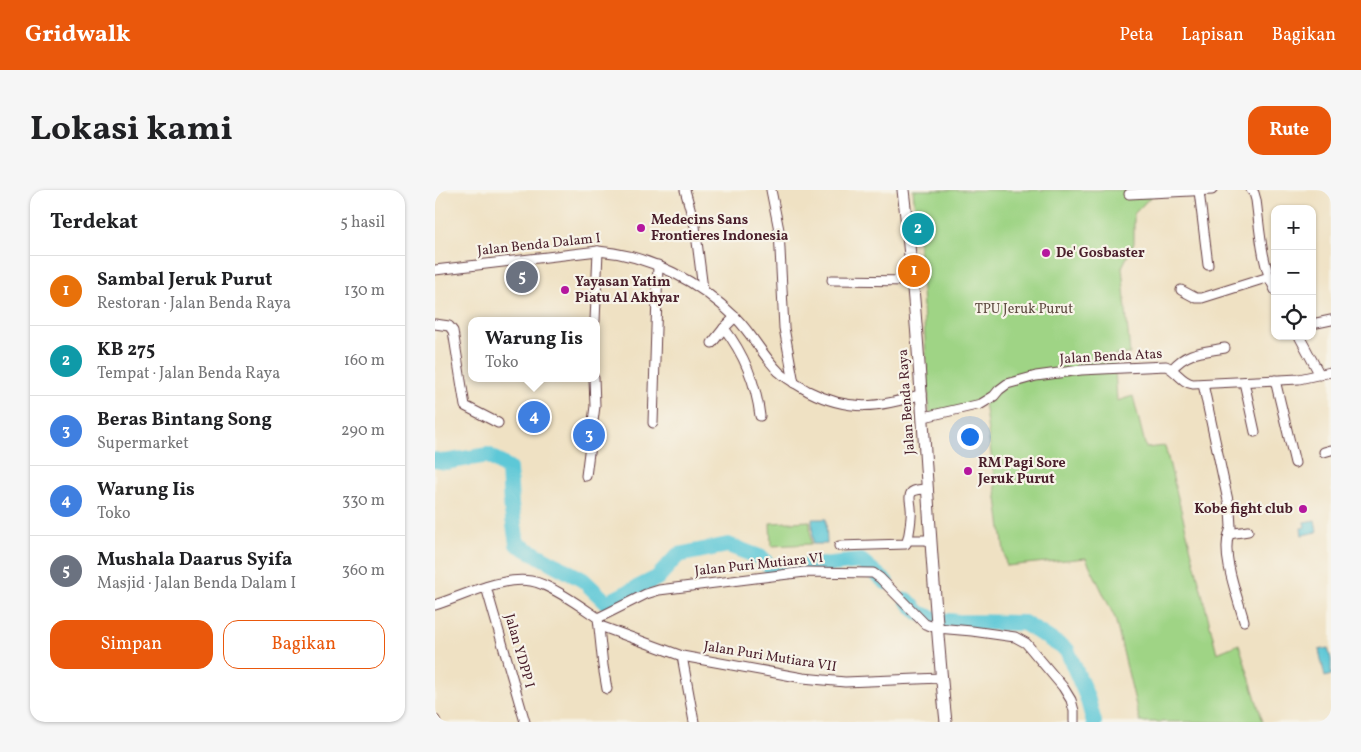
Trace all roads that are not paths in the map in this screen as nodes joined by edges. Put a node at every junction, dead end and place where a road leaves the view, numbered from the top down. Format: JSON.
{"nodes":[{"id":1,"x":685,"y":190,"type":"edge"},
{"id":2,"x":771,"y":190,"type":"edge"},
{"id":3,"x":903,"y":190,"type":"edge"},
{"id":4,"x":1212,"y":190,"type":"edge"},
{"id":5,"x":1251,"y":190,"type":"edge"},
{"id":6,"x":1199,"y":191,"type":"edge"},
{"id":7,"x":1129,"y":194,"type":"dead end"},
{"id":8,"x":598,"y":251,"type":"junction"},
{"id":9,"x":658,"y":265,"type":"junction"},
{"id":10,"x":1208,"y":265,"type":"dead end"},
{"id":11,"x":435,"y":270,"type":"edge"},
{"id":12,"x":1269,"y":277,"type":"junction"},
{"id":13,"x":831,"y":280,"type":"dead end"},
{"id":14,"x":913,"y":281,"type":"junction"},
{"id":15,"x":1271,"y":281,"type":"edge"},
{"id":16,"x":703,"y":289,"type":"junction"},
{"id":17,"x":1181,"y":290,"type":"dead end"},
{"id":18,"x":595,"y":317,"type":"edge"},
{"id":19,"x":735,"y":317,"type":"junction"},
{"id":20,"x":1331,"y":320,"type":"edge"},
{"id":21,"x":1316,"y":323,"type":"edge"},
{"id":22,"x":435,"y":324,"type":"edge"},
{"id":23,"x":724,"y":328,"type":"junction"},
{"id":24,"x":1301,"y":340,"type":"edge"},
{"id":25,"x":712,"y":343,"type":"dead end"},
{"id":26,"x":1225,"y":348,"type":"dead end"},
{"id":27,"x":1172,"y":369,"type":"junction"},
{"id":28,"x":1331,"y":372,"type":"edge"},
{"id":29,"x":1320,"y":374,"type":"junction"},
{"id":30,"x":1275,"y":380,"type":"junction"},
{"id":31,"x":594,"y":382,"type":"edge"},
{"id":32,"x":1244,"y":382,"type":"junction"},
{"id":33,"x":794,"y":383,"type":"junction"},
{"id":34,"x":1203,"y":384,"type":"junction"},
{"id":35,"x":922,"y":394,"type":"junction"},
{"id":36,"x":760,"y":416,"type":"dead end"},
{"id":37,"x":924,"y":417,"type":"junction"},
{"id":38,"x":498,"y":423,"type":"dead end"},
{"id":39,"x":653,"y":423,"type":"dead end"},
{"id":40,"x":1255,"y":432,"type":"dead end"},
{"id":41,"x":1295,"y":463,"type":"dead end"},
{"id":42,"x":586,"y":476,"type":"dead end"},
{"id":43,"x":928,"y":489,"type":"junction"},
{"id":44,"x":1248,"y":531,"type":"dead end"},
{"id":45,"x":1229,"y":534,"type":"junction"},
{"id":46,"x":909,"y":540,"type":"junction"},
{"id":47,"x":931,"y":540,"type":"junction"},
{"id":48,"x":839,"y":546,"type":"dead end"},
{"id":49,"x":486,"y":587,"type":"junction"},
{"id":50,"x":435,"y":605,"type":"edge"},
{"id":51,"x":936,"y":621,"type":"junction"},
{"id":52,"x":1244,"y":621,"type":"dead end"},
{"id":53,"x":599,"y":622,"type":"junction"},
{"id":54,"x":682,"y":656,"type":"junction"},
{"id":55,"x":941,"y":678,"type":"junction"},
{"id":56,"x":607,"y":689,"type":"dead end"},
{"id":57,"x":525,"y":722,"type":"edge"},
{"id":58,"x":694,"y":722,"type":"edge"},
{"id":59,"x":946,"y":722,"type":"edge"},
{"id":60,"x":1075,"y":722,"type":"edge"}],
"edges":[{"from":1,"to":16,"type":"street"},
{"from":2,"to":33,"type":"street"},
{"from":3,"to":14,"type":"street","name":"Jalan Benda Raya"},
{"from":4,"to":6,"type":"street"},
{"from":5,"to":12,"type":"street"},
{"from":6,"to":7,"type":"street"},
{"from":6,"to":10,"type":"street"},
{"from":8,"to":9,"type":"street","name":"Jalan Benda Dalam I"},
{"from":8,"to":11,"type":"street","name":"Jalan Benda Dalam I"},
{"from":8,"to":18,"type":"street"},
{"from":9,"to":16,"type":"street","name":"Jalan Benda Dalam I"},
{"from":9,"to":39,"type":"street"},
{"from":12,"to":15,"type":"street"},
{"from":12,"to":17,"type":"street"},
{"from":13,"to":14,"type":"street"},
{"from":14,"to":35,"type":"street","name":"Jalan Benda Raya"},
{"from":16,"to":19,"type":"street","name":"Jalan Benda Dalam I"},
{"from":19,"to":23,"type":"street"},
{"from":19,"to":33,"type":"street","name":"Jalan Benda Dalam I"},
{"from":20,"to":21,"type":"street"},
{"from":22,"to":38,"type":"street"},
{"from":23,"to":25,"type":"street"},
{"from":23,"to":36,"type":"street"},
{"from":24,"to":29,"type":"street"},
{"from":26,"to":27,"type":"street"},
{"from":27,"to":34,"type":"street","name":"Jalan Benda Atas"},
{"from":27,"to":37,"type":"street","name":"Jalan Benda Atas"},
{"from":28,"to":29,"type":"street","name":"Jalan Benda Atas"},
{"from":29,"to":30,"type":"street","name":"Jalan Benda Atas"},
{"from":30,"to":32,"type":"street","name":"Jalan Benda Atas"},
{"from":30,"to":41,"type":"street"},
{"from":31,"to":42,"type":"street"},
{"from":32,"to":34,"type":"street","name":"Jalan Benda Atas"},
{"from":32,"to":40,"type":"street"},
{"from":33,"to":35,"type":"street","name":"Jalan Benda Dalam I"},
{"from":34,"to":45,"type":"street"},
{"from":35,"to":37,"type":"street","name":"Jalan Benda Raya"},
{"from":37,"to":43,"type":"street","name":"Jalan Benda Raya"},
{"from":43,"to":46,"type":"street"},
{"from":43,"to":47,"type":"street","name":"Jalan Benda Raya"},
{"from":44,"to":45,"type":"street"},
{"from":45,"to":52,"type":"street"},
{"from":46,"to":47,"type":"street"},
{"from":46,"to":48,"type":"street"},
{"from":47,"to":51,"type":"street","name":"Jalan Benda Raya"},
{"from":49,"to":50,"type":"street","name":"Jalan Puri Mutiara VII"},
{"from":49,"to":53,"type":"street","name":"Jalan Puri Mutiara VII"},
{"from":49,"to":57,"type":"street","name":"Jalan YDPP I"},
{"from":51,"to":53,"type":"street","name":"Jalan Puri Mutiara VI"},
{"from":51,"to":55,"type":"street","name":"Jalan Benda Raya"},
{"from":51,"to":60,"type":"street"},
{"from":53,"to":54,"type":"street","name":"Jalan Puri Mutiara VII"},
{"from":53,"to":56,"type":"street"},
{"from":54,"to":55,"type":"street","name":"Jalan Puri Mutiara VII"},
{"from":54,"to":58,"type":"street"},
{"from":55,"to":59,"type":"street","name":"Jalan Benda Raya"}]}
